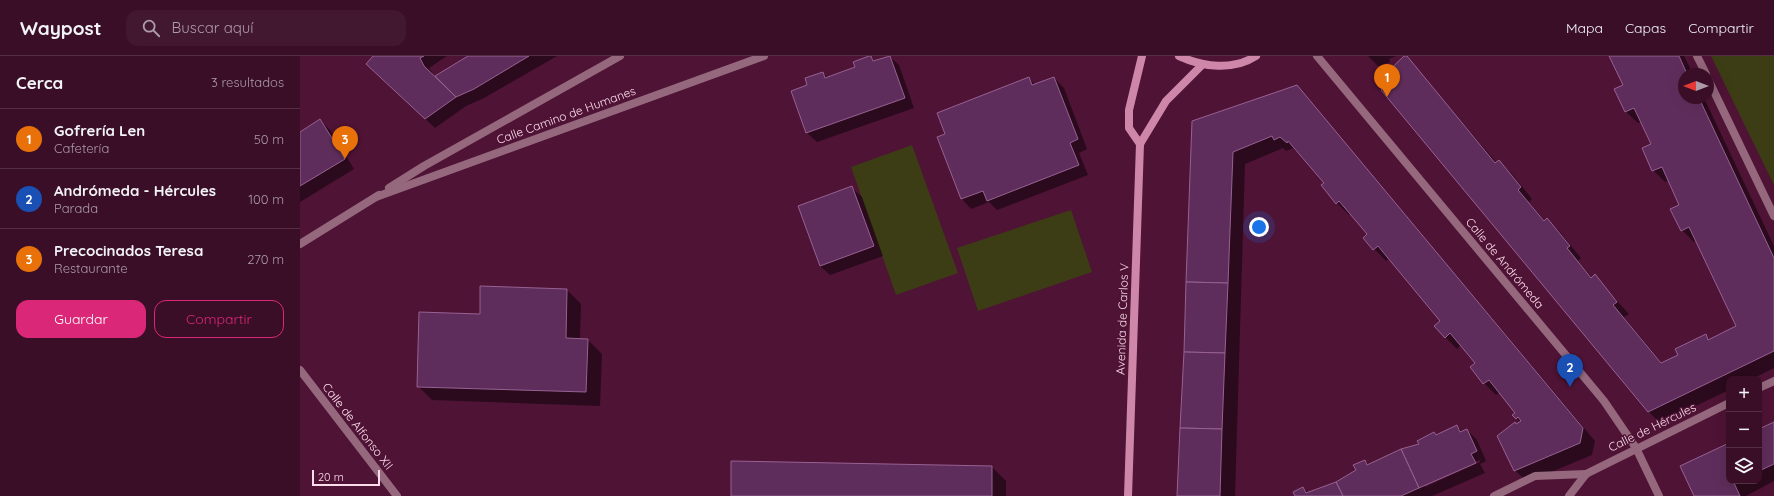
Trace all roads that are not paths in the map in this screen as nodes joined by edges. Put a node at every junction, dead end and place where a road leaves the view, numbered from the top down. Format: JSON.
{"nodes":[{"id":1,"x":620,"y":56,"type":"edge"},
{"id":2,"x":764,"y":56,"type":"edge"},
{"id":3,"x":1142,"y":56,"type":"edge"},
{"id":4,"x":1179,"y":56,"type":"edge"},
{"id":5,"x":1256,"y":56,"type":"edge"},
{"id":6,"x":1317,"y":56,"type":"edge"},
{"id":7,"x":1697,"y":56,"type":"edge"},
{"id":8,"x":1202,"y":65,"type":"junction"},
{"id":9,"x":1703,"y":68,"type":"edge"},
{"id":10,"x":1714,"y":91,"type":"edge"},
{"id":11,"x":1140,"y":144,"type":"junction"},
{"id":12,"x":376,"y":197,"type":"junction"},
{"id":13,"x":1774,"y":216,"type":"edge"},
{"id":14,"x":300,"y":244,"type":"edge"},
{"id":15,"x":300,"y":370,"type":"edge"},
{"id":16,"x":1774,"y":381,"type":"edge"},
{"id":17,"x":1762,"y":387,"type":"edge"},
{"id":18,"x":1726,"y":404,"type":"edge"},
{"id":19,"x":1636,"y":448,"type":"junction"},
{"id":20,"x":1586,"y":474,"type":"junction"},
{"id":21,"x":397,"y":496,"type":"edge"},
{"id":22,"x":1128,"y":496,"type":"edge"},
{"id":23,"x":1494,"y":496,"type":"edge"},
{"id":24,"x":1569,"y":496,"type":"edge"},
{"id":25,"x":1659,"y":496,"type":"edge"}],
"edges":[{"from":1,"to":12,"type":"street","name":"Calle Camino de Humanes"},
{"from":2,"to":12,"type":"street","name":"Calle Camino de Humanes"},
{"from":3,"to":11,"type":"street"},
{"from":4,"to":8,"type":"street"},
{"from":5,"to":8,"type":"street"},
{"from":6,"to":19,"type":"street","name":"Calle de Andrómeda"},
{"from":7,"to":9,"type":"street"},
{"from":8,"to":11,"type":"street","name":"Avenida de Carlos V"},
{"from":10,"to":13,"type":"street"},
{"from":11,"to":22,"type":"street","name":"Avenida de Carlos V"},
{"from":12,"to":14,"type":"street","name":"Calle Camino de Humanes"},
{"from":15,"to":21,"type":"street","name":"Calle de Alfonso XII"},
{"from":16,"to":17,"type":"street"},
{"from":18,"to":19,"type":"street","name":"Calle de Hércules"},
{"from":19,"to":20,"type":"street","name":"Calle de Hércules"},
{"from":19,"to":25,"type":"street","name":"Calle de Andrómeda"},
{"from":20,"to":23,"type":"street","name":"Calle de Hércules"},
{"from":20,"to":24,"type":"street","name":"Calle de Hércules"}]}
